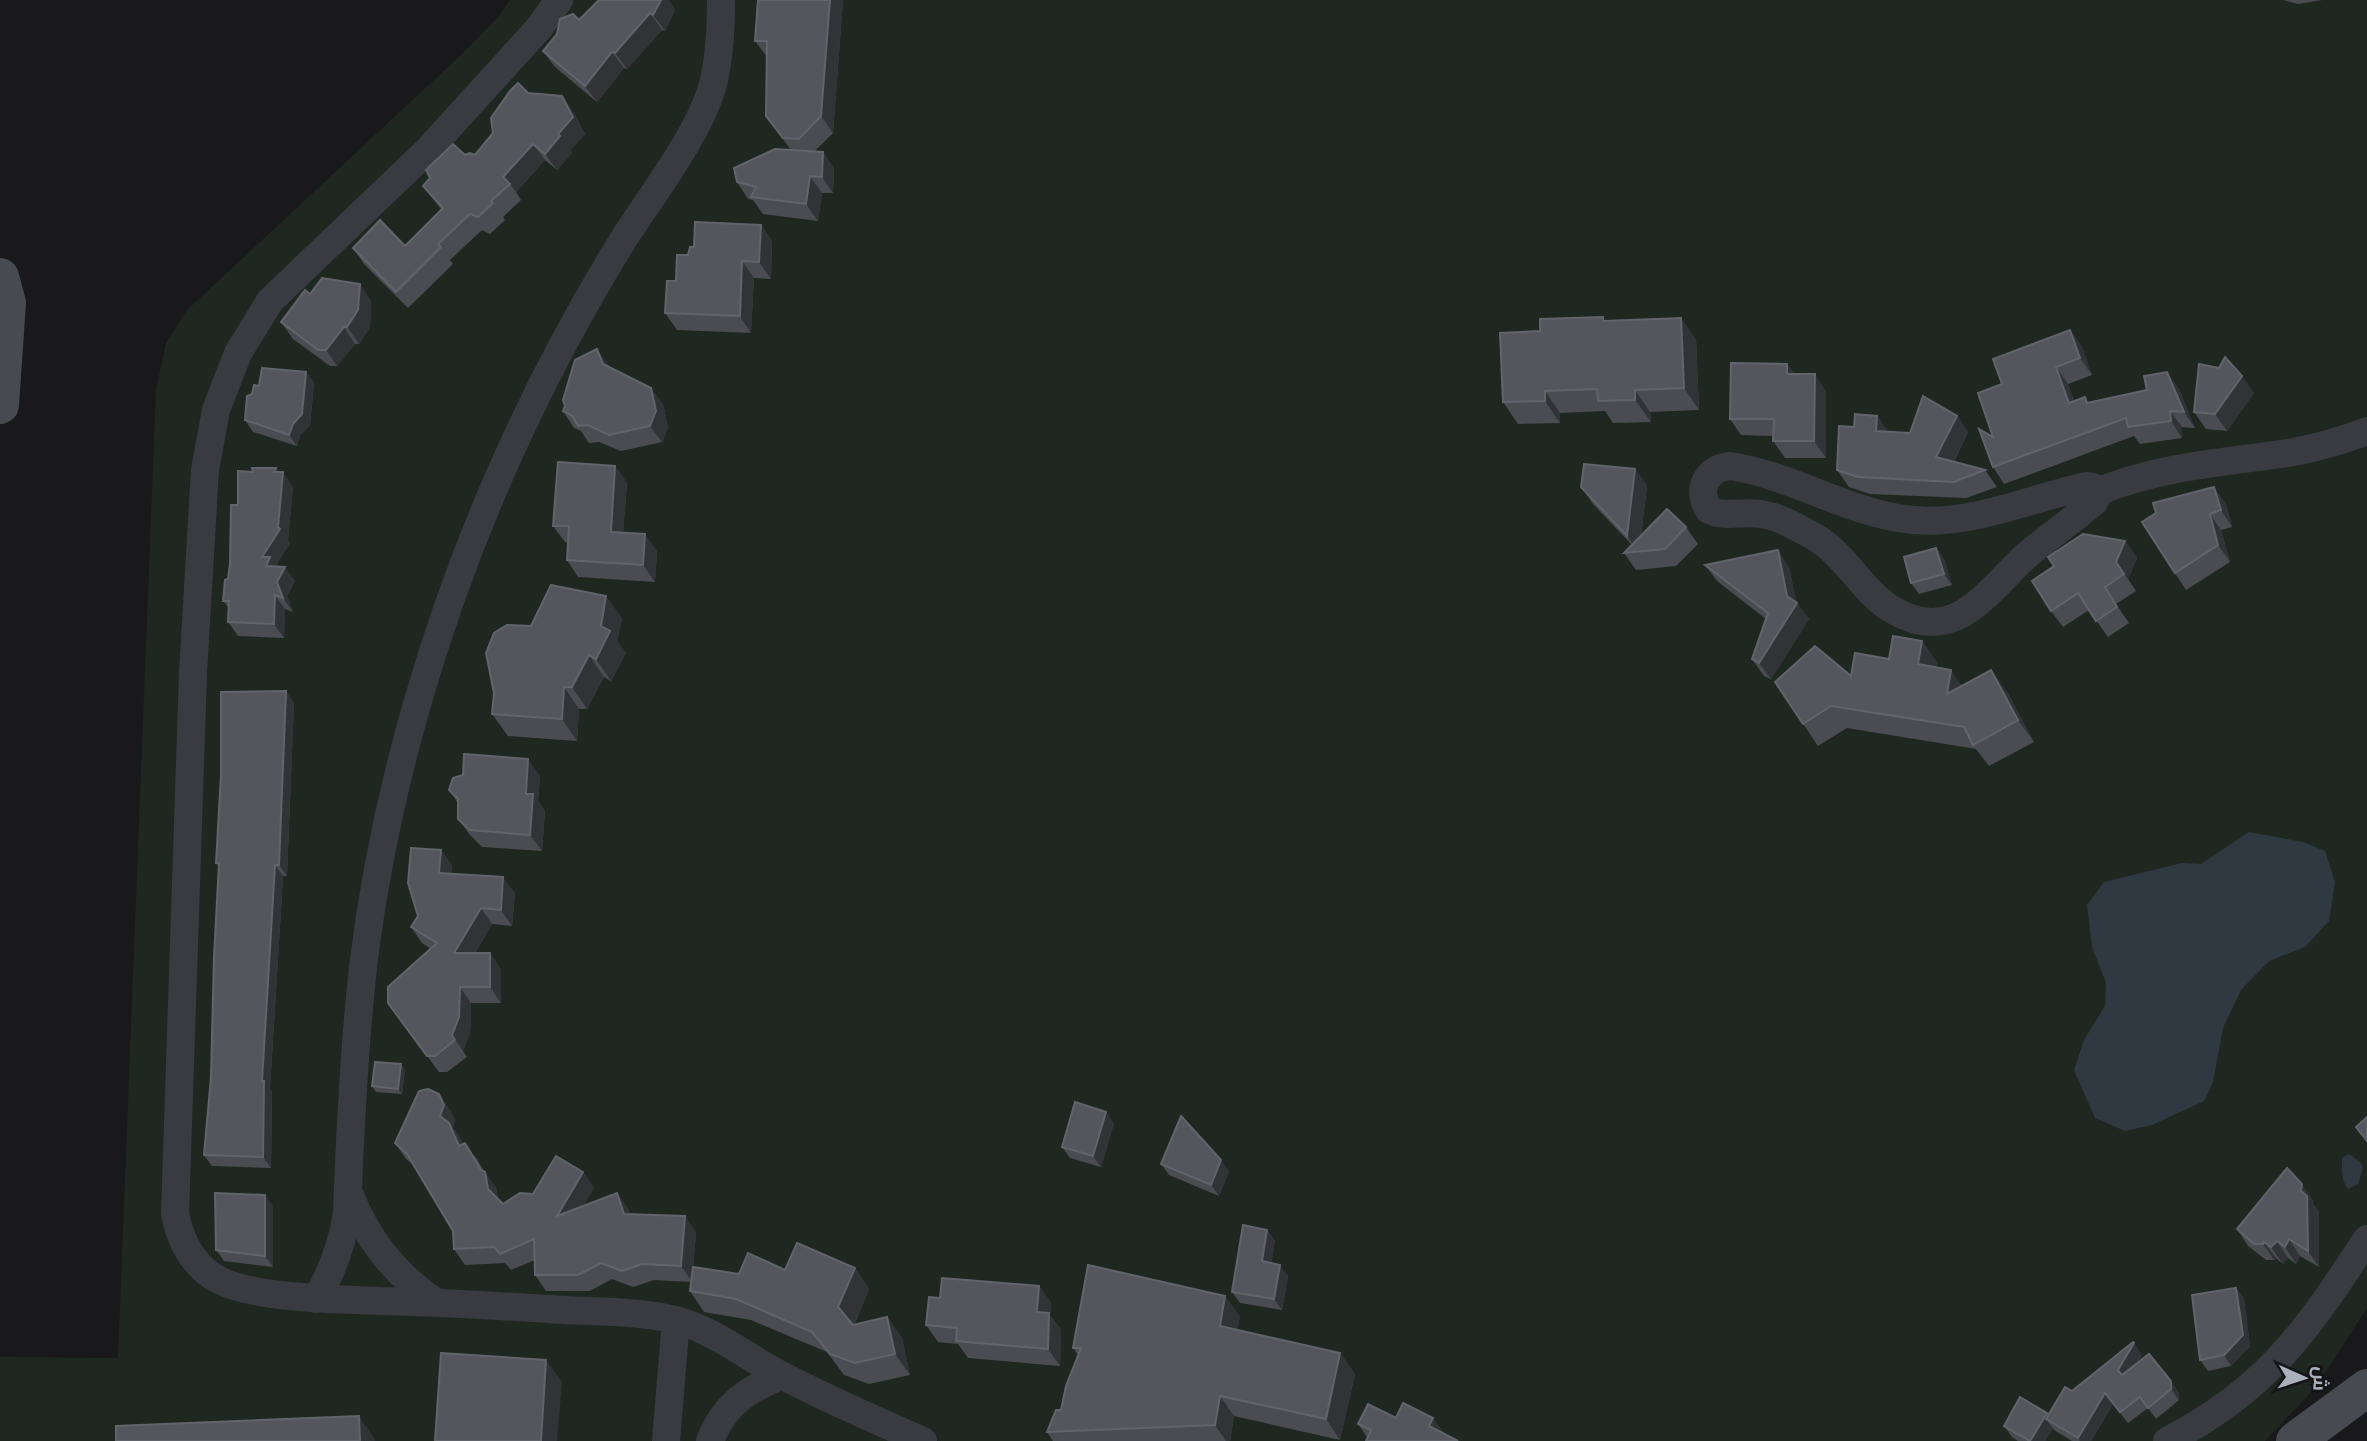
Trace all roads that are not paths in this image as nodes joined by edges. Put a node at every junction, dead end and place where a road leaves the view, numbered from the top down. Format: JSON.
{"nodes":[{"id":1,"x":559,"y":0,"type":"edge"},
{"id":2,"x":722,"y":0,"type":"edge"},
{"id":3,"x":0,"y":276,"type":"edge"},
{"id":4,"x":0,"y":405,"type":"edge"},
{"id":5,"x":2367,"y":431,"type":"edge"},
{"id":6,"x":2097,"y":492,"type":"junction"},
{"id":7,"x":348,"y":1190,"type":"junction"},
{"id":8,"x":2367,"y":1239,"type":"edge"},
{"id":9,"x":316,"y":1299,"type":"junction"},
{"id":10,"x":435,"y":1302,"type":"junction"},
{"id":11,"x":676,"y":1320,"type":"junction"},
{"id":12,"x":781,"y":1376,"type":"junction"},
{"id":13,"x":2367,"y":1388,"type":"edge"},
{"id":14,"x":666,"y":1441,"type":"edge"},
{"id":15,"x":710,"y":1441,"type":"edge"},
{"id":16,"x":923,"y":1441,"type":"edge"},
{"id":17,"x":2167,"y":1441,"type":"edge"},
{"id":18,"x":2295,"y":1441,"type":"edge"}],
"edges":[{"from":1,"to":9,"type":"street"},
{"from":2,"to":7,"type":"street"},
{"from":3,"to":4,"type":"street"},
{"from":5,"to":6,"type":"street"},
{"from":6,"to":6,"type":"street"},
{"from":7,"to":9,"type":"street"},
{"from":7,"to":10,"type":"street"},
{"from":8,"to":17,"type":"street"},
{"from":9,"to":10,"type":"street"},
{"from":10,"to":11,"type":"street"},
{"from":11,"to":12,"type":"street"},
{"from":11,"to":14,"type":"street"},
{"from":12,"to":15,"type":"street"},
{"from":12,"to":16,"type":"street"},
{"from":13,"to":18,"type":"street"}]}
